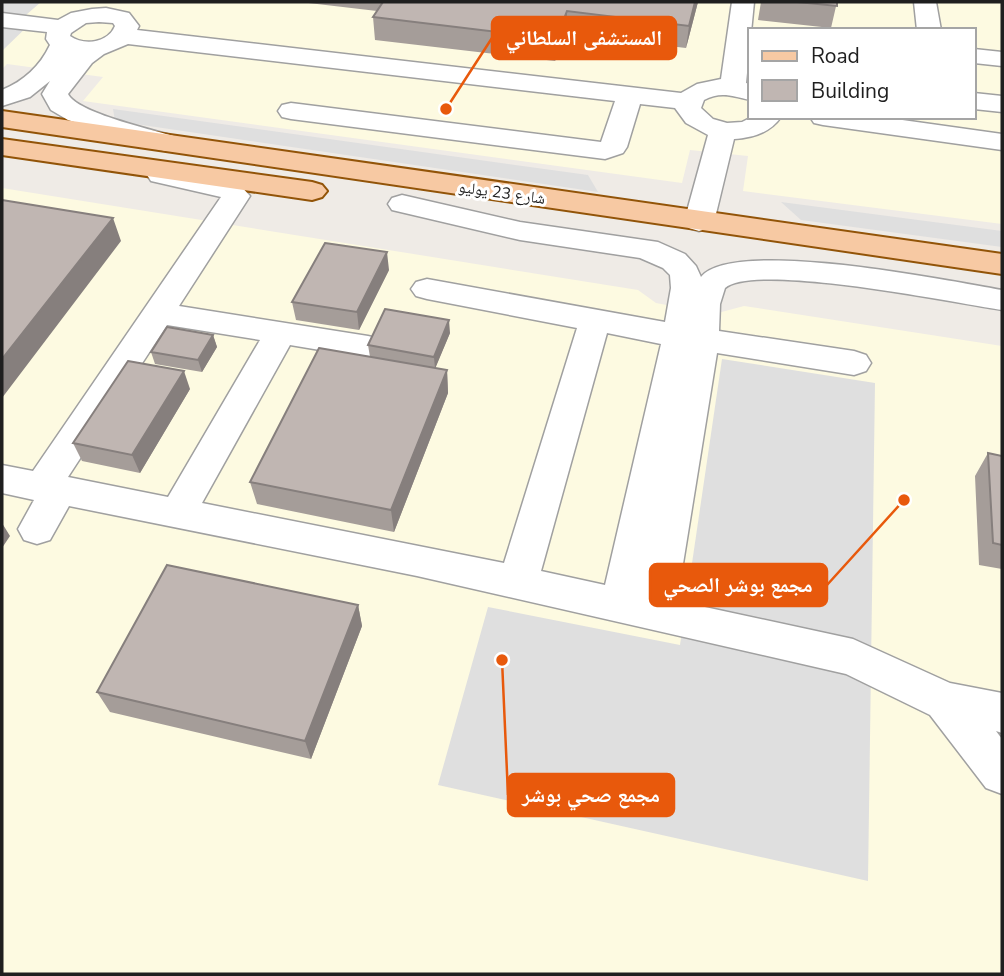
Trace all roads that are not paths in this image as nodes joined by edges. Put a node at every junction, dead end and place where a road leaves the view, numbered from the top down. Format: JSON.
{"nodes":[{"id":1,"x":21,"y":2,"type":"edge"},
{"id":2,"x":743,"y":2,"type":"edge"},
{"id":3,"x":925,"y":2,"type":"edge"},
{"id":4,"x":119,"y":15,"type":"edge"},
{"id":5,"x":2,"y":20,"type":"edge"},
{"id":6,"x":929,"y":28,"type":"edge"},
{"id":7,"x":62,"y":36,"type":"junction"},
{"id":8,"x":96,"y":48,"type":"junction"},
{"id":9,"x":976,"y":56,"type":"edge"},
{"id":10,"x":1002,"y":59,"type":"edge"},
{"id":11,"x":742,"y":89,"type":"edge"},
{"id":12,"x":386,"y":94,"type":"junction"},
{"id":13,"x":630,"y":95,"type":"junction"},
{"id":14,"x":2,"y":98,"type":"edge"},
{"id":15,"x":976,"y":101,"type":"edge"},
{"id":16,"x":688,"y":102,"type":"junction"},
{"id":17,"x":1002,"y":104,"type":"edge"},
{"id":18,"x":579,"y":106,"type":"dead end"},
{"id":19,"x":291,"y":111,"type":"dead end"},
{"id":20,"x":2,"y":119,"type":"edge"},
{"id":21,"x":765,"y":119,"type":"edge"},
{"id":22,"x":869,"y":119,"type":"edge"},
{"id":23,"x":938,"y":122,"type":"edge"},
{"id":24,"x":1002,"y":124,"type":"edge"},
{"id":25,"x":723,"y":130,"type":"junction"},
{"id":26,"x":167,"y":142,"type":"junction"},
{"id":27,"x":1002,"y":142,"type":"edge"},
{"id":28,"x":565,"y":145,"type":"junction"},
{"id":29,"x":2,"y":147,"type":"edge"},
{"id":30,"x":90,"y":160,"type":"junction"},
{"id":31,"x":402,"y":204,"type":"junction"},
{"id":32,"x":699,"y":222,"type":"junction"},
{"id":33,"x":1002,"y":264,"type":"edge"},
{"id":34,"x":427,"y":289,"type":"dead end"},
{"id":35,"x":1002,"y":290,"type":"edge"},
{"id":36,"x":1002,"y":300,"type":"edge"},
{"id":37,"x":159,"y":313,"type":"junction"},
{"id":38,"x":595,"y":320,"type":"junction"},
{"id":39,"x":281,"y":333,"type":"junction"},
{"id":40,"x":691,"y":337,"type":"junction"},
{"id":41,"x":368,"y":347,"type":"edge"},
{"id":42,"x":854,"y":363,"type":"dead end"},
{"id":43,"x":2,"y":479,"type":"edge"},
{"id":44,"x":50,"y":489,"type":"junction"},
{"id":45,"x":177,"y":514,"type":"junction"},
{"id":46,"x":37,"y":529,"type":"dead end"},
{"id":47,"x":517,"y":582,"type":"junction"},
{"id":48,"x":637,"y":609,"type":"junction"},
{"id":49,"x":945,"y":701,"type":"junction"},
{"id":50,"x":1002,"y":713,"type":"edge"},
{"id":51,"x":1002,"y":773,"type":"edge"}],
"edges":[{"from":1,"to":5,"type":"street"},
{"from":2,"to":11,"type":"street"},
{"from":3,"to":6,"type":"street"},
{"from":4,"to":7,"type":"street"},
{"from":4,"to":8,"type":"street"},
{"from":4,"to":12,"type":"street"},
{"from":5,"to":7,"type":"street"},
{"from":7,"to":8,"type":"street"},
{"from":7,"to":14,"type":"street"},
{"from":8,"to":26,"type":"street"},
{"from":9,"to":10,"type":"street"},
{"from":11,"to":16,"type":"street"},
{"from":12,"to":13,"type":"street"},
{"from":12,"to":19,"type":"street"},
{"from":12,"to":28,"type":"street"},
{"from":13,"to":16,"type":"street"},
{"from":13,"to":28,"type":"street"},
{"from":15,"to":17,"type":"street"},
{"from":16,"to":25,"type":"street"},
{"from":18,"to":28,"type":"street"},
{"from":20,"to":26,"type":"main road","name":"شارع 23 يوليو"},
{"from":21,"to":25,"type":"street"},
{"from":22,"to":23,"type":"street"},
{"from":23,"to":24,"type":"street"},
{"from":23,"to":27,"type":"street"},
{"from":25,"to":32,"type":"street"},
{"from":26,"to":32,"type":"main road","name":"شارع 23 يوليو"},
{"from":29,"to":30,"type":"main road","name":"شارع 23 يوليو"},
{"from":30,"to":31,"type":"main road","name":"شارع 23 يوليو"},
{"from":30,"to":37,"type":"street"},
{"from":31,"to":35,"type":"main road","name":"شارع 23 يوليو"},
{"from":31,"to":40,"type":"street"},
{"from":32,"to":33,"type":"main road","name":"شارع 23 يوليو"},
{"from":34,"to":38,"type":"street"},
{"from":36,"to":40,"type":"street"},
{"from":37,"to":39,"type":"street"},
{"from":37,"to":44,"type":"street"},
{"from":38,"to":40,"type":"street"},
{"from":38,"to":47,"type":"street"},
{"from":39,"to":41,"type":"street"},
{"from":39,"to":45,"type":"street"},
{"from":40,"to":42,"type":"street"},
{"from":40,"to":48,"type":"street"},
{"from":43,"to":44,"type":"street"},
{"from":44,"to":45,"type":"street"},
{"from":44,"to":46,"type":"street"},
{"from":45,"to":47,"type":"street"},
{"from":47,"to":48,"type":"street"},
{"from":48,"to":49,"type":"street"},
{"from":49,"to":50,"type":"street"},
{"from":49,"to":51,"type":"street"}]}
